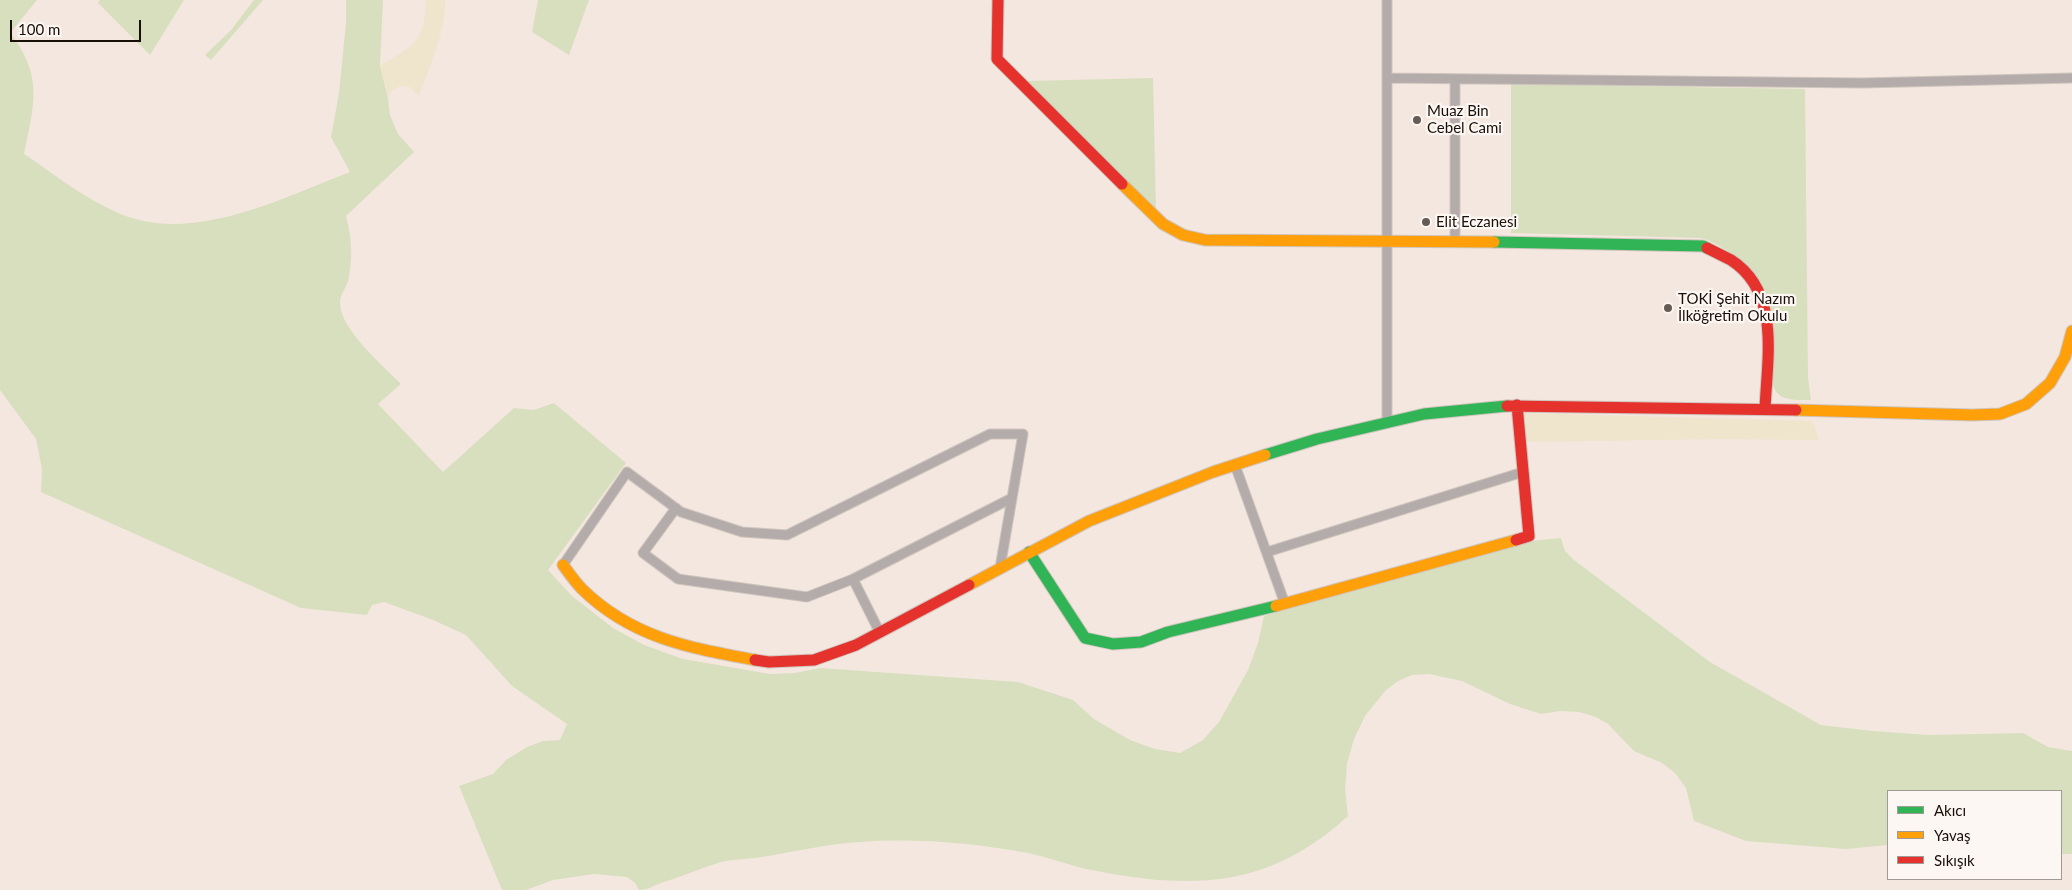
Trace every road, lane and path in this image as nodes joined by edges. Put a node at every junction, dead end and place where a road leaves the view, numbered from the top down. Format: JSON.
{"nodes":[{"id":1,"x":998,"y":0,"type":"edge"},
{"id":2,"x":1387,"y":0,"type":"edge"},
{"id":3,"x":1387,"y":78,"type":"junction"},
{"id":4,"x":2072,"y":78,"type":"edge"},
{"id":5,"x":1455,"y":79,"type":"junction"},
{"id":6,"x":1387,"y":241,"type":"junction"},
{"id":7,"x":1456,"y":241,"type":"junction"},
{"id":8,"x":2072,"y":331,"type":"edge"},
{"id":9,"x":1517,"y":405,"type":"junction"},
{"id":10,"x":1765,"y":409,"type":"junction"},
{"id":11,"x":1387,"y":423,"type":"junction"},
{"id":12,"x":1235,"y":465,"type":"junction"},
{"id":13,"x":1524,"y":472,"type":"junction"},
{"id":14,"x":1012,"y":498,"type":"junction"},
{"id":15,"x":676,"y":508,"type":"junction"},
{"id":16,"x":1029,"y":552,"type":"junction"},
{"id":17,"x":1267,"y":552,"type":"junction"},
{"id":18,"x":563,"y":565,"type":"joint"},
{"id":19,"x":1000,"y":568,"type":"junction"},
{"id":20,"x":853,"y":578,"type":"junction"},
{"id":21,"x":1285,"y":604,"type":"junction"},
{"id":22,"x":880,"y":633,"type":"junction"}],
"edges":[{"from":1,"to":6,"type":"street"},
{"from":2,"to":3,"type":"street"},
{"from":3,"to":5,"type":"street"},
{"from":3,"to":6,"type":"street"},
{"from":4,"to":5,"type":"street"},
{"from":5,"to":7,"type":"street"},
{"from":6,"to":7,"type":"street"},
{"from":6,"to":11,"type":"street"},
{"from":7,"to":10,"type":"street"},
{"from":8,"to":10,"type":"street"},
{"from":9,"to":10,"type":"street"},
{"from":9,"to":11,"type":"street"},
{"from":9,"to":13,"type":"street"},
{"from":11,"to":12,"type":"street"},
{"from":12,"to":16,"type":"street"},
{"from":12,"to":17,"type":"street"},
{"from":13,"to":17,"type":"street"},
{"from":13,"to":21,"type":"street"},
{"from":14,"to":15,"type":"street"},
{"from":14,"to":19,"type":"street"},
{"from":14,"to":20,"type":"street"},
{"from":15,"to":18,"type":"street"},
{"from":15,"to":20,"type":"street"},
{"from":16,"to":19,"type":"street"},
{"from":16,"to":21,"type":"street"},
{"from":17,"to":21,"type":"street"},
{"from":18,"to":22,"type":"street"},
{"from":19,"to":22,"type":"street"},
{"from":20,"to":22,"type":"street"}]}
